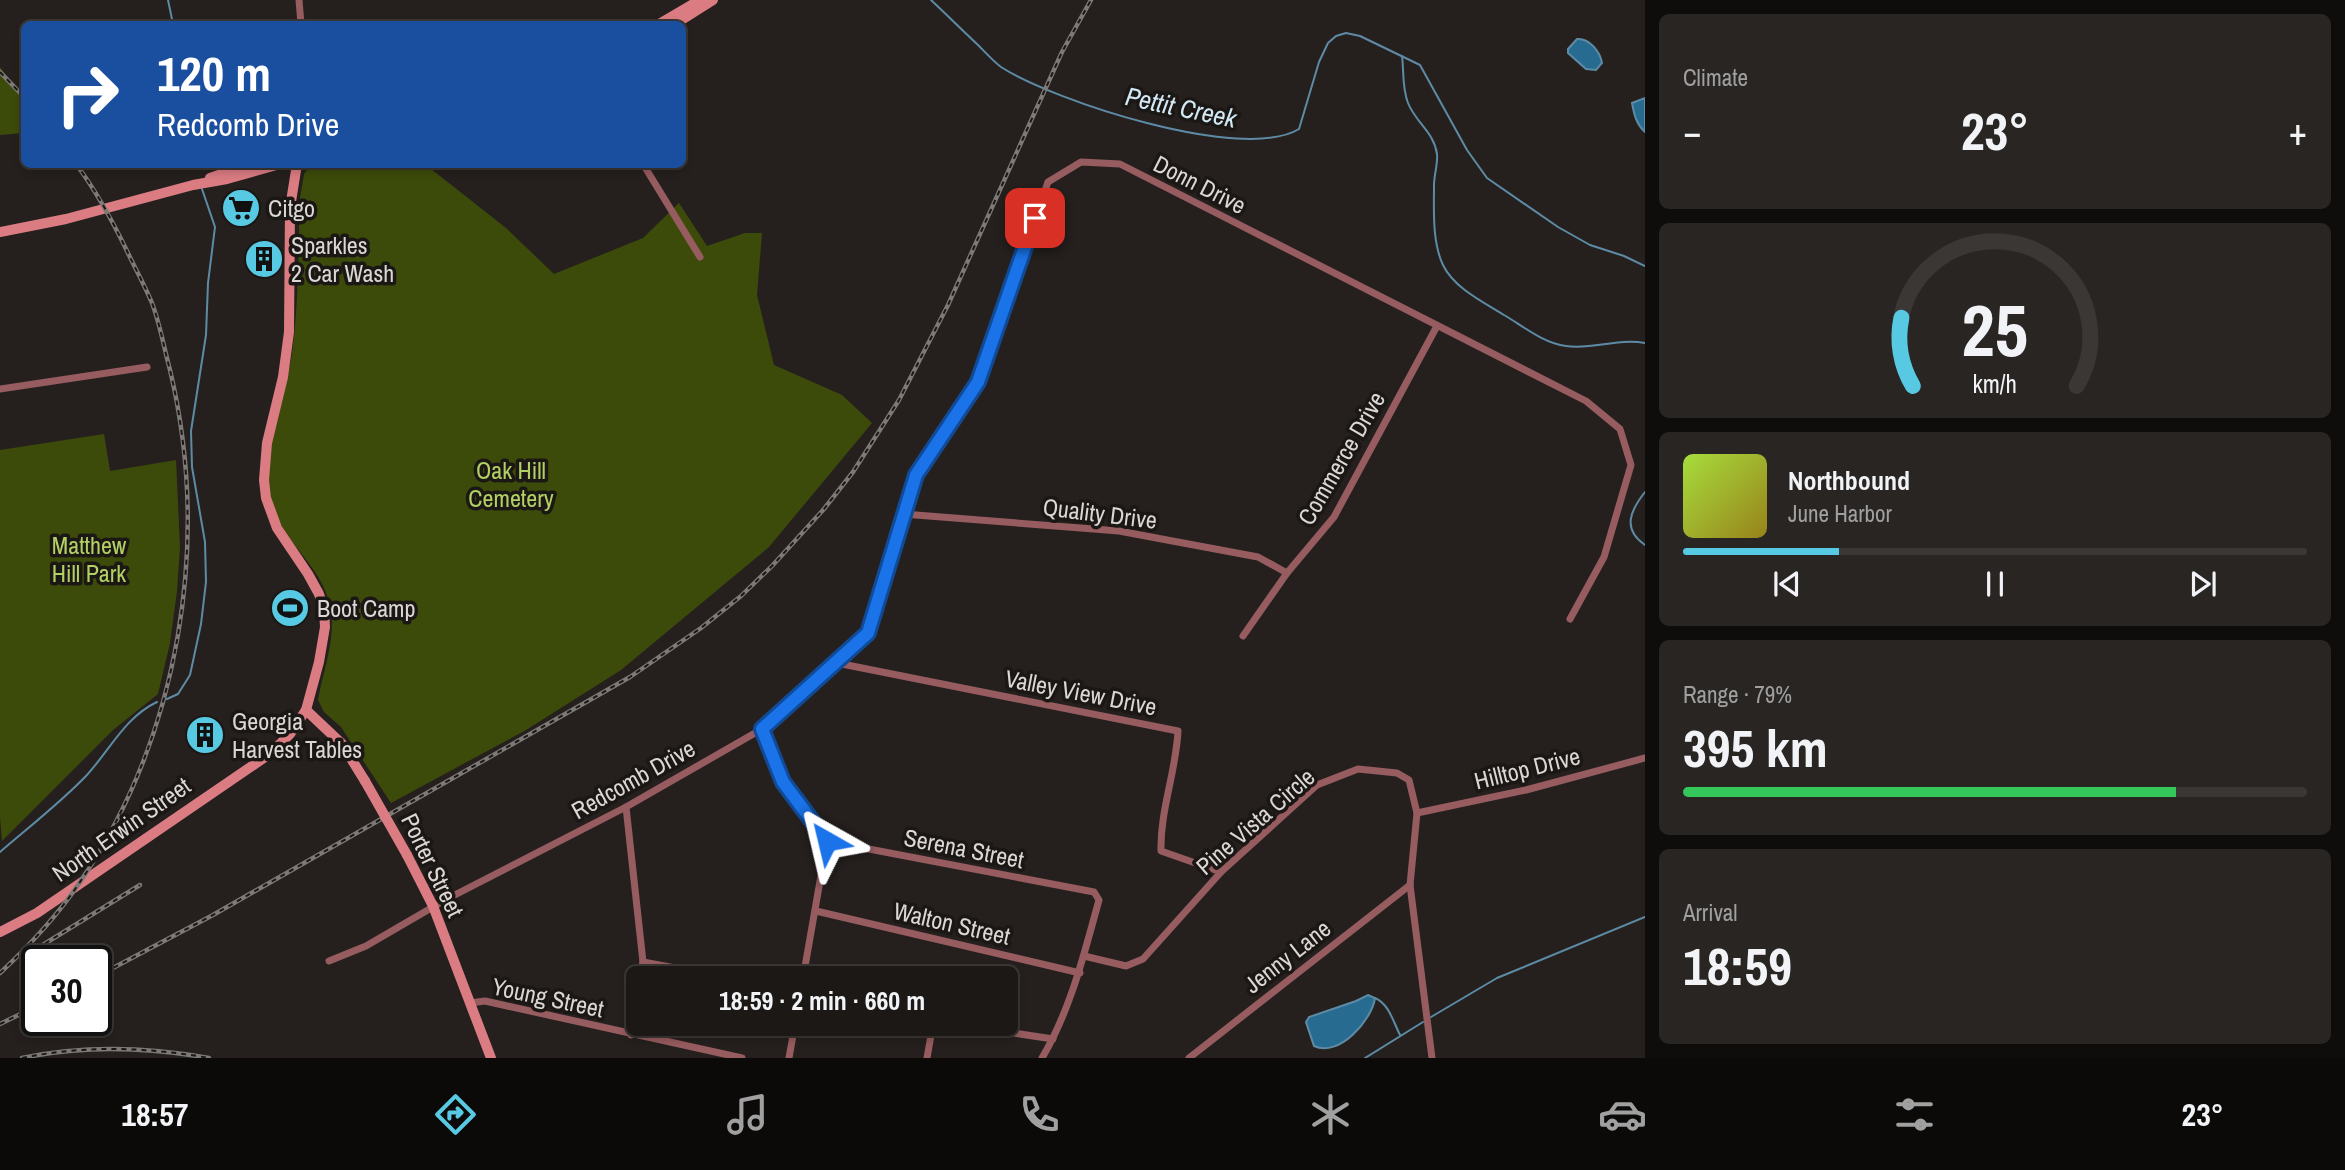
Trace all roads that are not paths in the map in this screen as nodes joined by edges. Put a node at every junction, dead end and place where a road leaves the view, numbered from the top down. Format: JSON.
{"nodes":[{"id":1,"x":299,"y":0,"type":"edge"},
{"id":2,"x":700,"y":0,"type":"edge"},
{"id":3,"x":713,"y":0,"type":"edge"},
{"id":4,"x":300,"y":21,"type":"edge"},
{"id":5,"x":664,"y":21,"type":"edge"},
{"id":6,"x":680,"y":21,"type":"edge"},
{"id":7,"x":239,"y":168,"type":"edge"},
{"id":8,"x":266,"y":168,"type":"edge"},
{"id":9,"x":296,"y":168,"type":"edge"},
{"id":10,"x":645,"y":168,"type":"edge"},
{"id":11,"x":193,"y":185,"type":"junction"},
{"id":12,"x":0,"y":232,"type":"edge"},
{"id":13,"x":700,"y":257,"type":"dead end"},
{"id":14,"x":1437,"y":326,"type":"junction"},
{"id":15,"x":146,"y":367,"type":"dead end"},
{"id":16,"x":0,"y":389,"type":"edge"},
{"id":17,"x":903,"y":514,"type":"junction"},
{"id":18,"x":1287,"y":573,"type":"junction"},
{"id":19,"x":1570,"y":619,"type":"dead end"},
{"id":20,"x":1243,"y":636,"type":"dead end"},
{"id":21,"x":836,"y":663,"type":"junction"},
{"id":22,"x":306,"y":710,"type":"junction"},
{"id":23,"x":762,"y":729,"type":"junction"},
{"id":24,"x":1645,"y":758,"type":"edge"},
{"id":25,"x":626,"y":807,"type":"junction"},
{"id":26,"x":1417,"y":813,"type":"junction"},
{"id":27,"x":827,"y":841,"type":"junction"},
{"id":28,"x":1221,"y":872,"type":"junction"},
{"id":29,"x":1410,"y":885,"type":"junction"},
{"id":30,"x":433,"y":906,"type":"junction"},
{"id":31,"x":816,"y":911,"type":"junction"},
{"id":32,"x":0,"y":932,"type":"edge"},
{"id":33,"x":1084,"y":956,"type":"junction"},
{"id":34,"x":330,"y":961,"type":"dead end"},
{"id":35,"x":643,"y":962,"type":"junction"},
{"id":36,"x":642,"y":966,"type":"edge"},
{"id":37,"x":664,"y":966,"type":"edge"},
{"id":38,"x":805,"y":966,"type":"edge"},
{"id":39,"x":1080,"y":973,"type":"junction"},
{"id":40,"x":470,"y":1003,"type":"junction"},
{"id":41,"x":626,"y":1034,"type":"edge"},
{"id":42,"x":1018,"y":1034,"type":"edge"},
{"id":43,"x":636,"y":1036,"type":"edge"},
{"id":44,"x":793,"y":1036,"type":"edge"},
{"id":45,"x":931,"y":1036,"type":"edge"},
{"id":46,"x":1053,"y":1039,"type":"junction"},
{"id":47,"x":491,"y":1058,"type":"edge"},
{"id":48,"x":742,"y":1058,"type":"edge"},
{"id":49,"x":789,"y":1058,"type":"edge"},
{"id":50,"x":927,"y":1058,"type":"edge"},
{"id":51,"x":1042,"y":1058,"type":"edge"},
{"id":52,"x":1189,"y":1058,"type":"edge"},
{"id":53,"x":1432,"y":1058,"type":"edge"}],
"edges":[{"from":1,"to":4,"type":"street"},
{"from":2,"to":5,"type":"street"},
{"from":3,"to":6,"type":"street"},
{"from":7,"to":11,"type":"street"},
{"from":8,"to":11,"type":"street"},
{"from":9,"to":22,"type":"street","name":"North Erwin Street"},
{"from":10,"to":13,"type":"street"},
{"from":11,"to":12,"type":"street"},
{"from":14,"to":17,"type":"street","name":"Donn Drive"},
{"from":14,"to":18,"type":"street","name":"Commerce Drive"},
{"from":14,"to":19,"type":"street","name":"Donn Drive"},
{"from":15,"to":16,"type":"street"},
{"from":17,"to":18,"type":"street","name":"Quality Drive"},
{"from":17,"to":21,"type":"street","name":"Donn Drive"},
{"from":18,"to":20,"type":"street","name":"Commerce Drive"},
{"from":21,"to":23,"type":"street","name":"Redcomb Drive"},
{"from":21,"to":28,"type":"street","name":"Valley View Drive"},
{"from":22,"to":30,"type":"street","name":"Porter Street","bridge":true},
{"from":22,"to":32,"type":"street","name":"North Erwin Street"},
{"from":23,"to":25,"type":"street","name":"Redcomb Drive"},
{"from":23,"to":27,"type":"street"},
{"from":24,"to":26,"type":"street","name":"Hilltop Drive"},
{"from":25,"to":30,"type":"street","name":"Redcomb Drive"},
{"from":25,"to":35,"type":"street"},
{"from":26,"to":28,"type":"street","name":"Pine Vista Circle"},
{"from":26,"to":29,"type":"street","name":"Pine Vista Circle"},
{"from":27,"to":31,"type":"street"},
{"from":27,"to":33,"type":"street","name":"Serena Street"},
{"from":28,"to":33,"type":"street","name":"Pine Vista Circle"},
{"from":29,"to":52,"type":"street","name":"Jenny Lane"},
{"from":29,"to":53,"type":"street","name":"Pine Vista Circle"},
{"from":30,"to":34,"type":"street","name":"Redcomb Drive"},
{"from":30,"to":40,"type":"street","name":"Porter Street"},
{"from":31,"to":38,"type":"street"},
{"from":31,"to":39,"type":"street","name":"Walton Street"},
{"from":33,"to":39,"type":"street"},
{"from":35,"to":36,"type":"street"},
{"from":35,"to":37,"type":"street"},
{"from":39,"to":46,"type":"street"},
{"from":40,"to":41,"type":"street","name":"Young Street"},
{"from":40,"to":47,"type":"street","name":"Porter Street"},
{"from":42,"to":46,"type":"street"},
{"from":43,"to":48,"type":"street","name":"Young Street"},
{"from":44,"to":49,"type":"street"},
{"from":45,"to":50,"type":"street"},
{"from":46,"to":51,"type":"street"}]}
